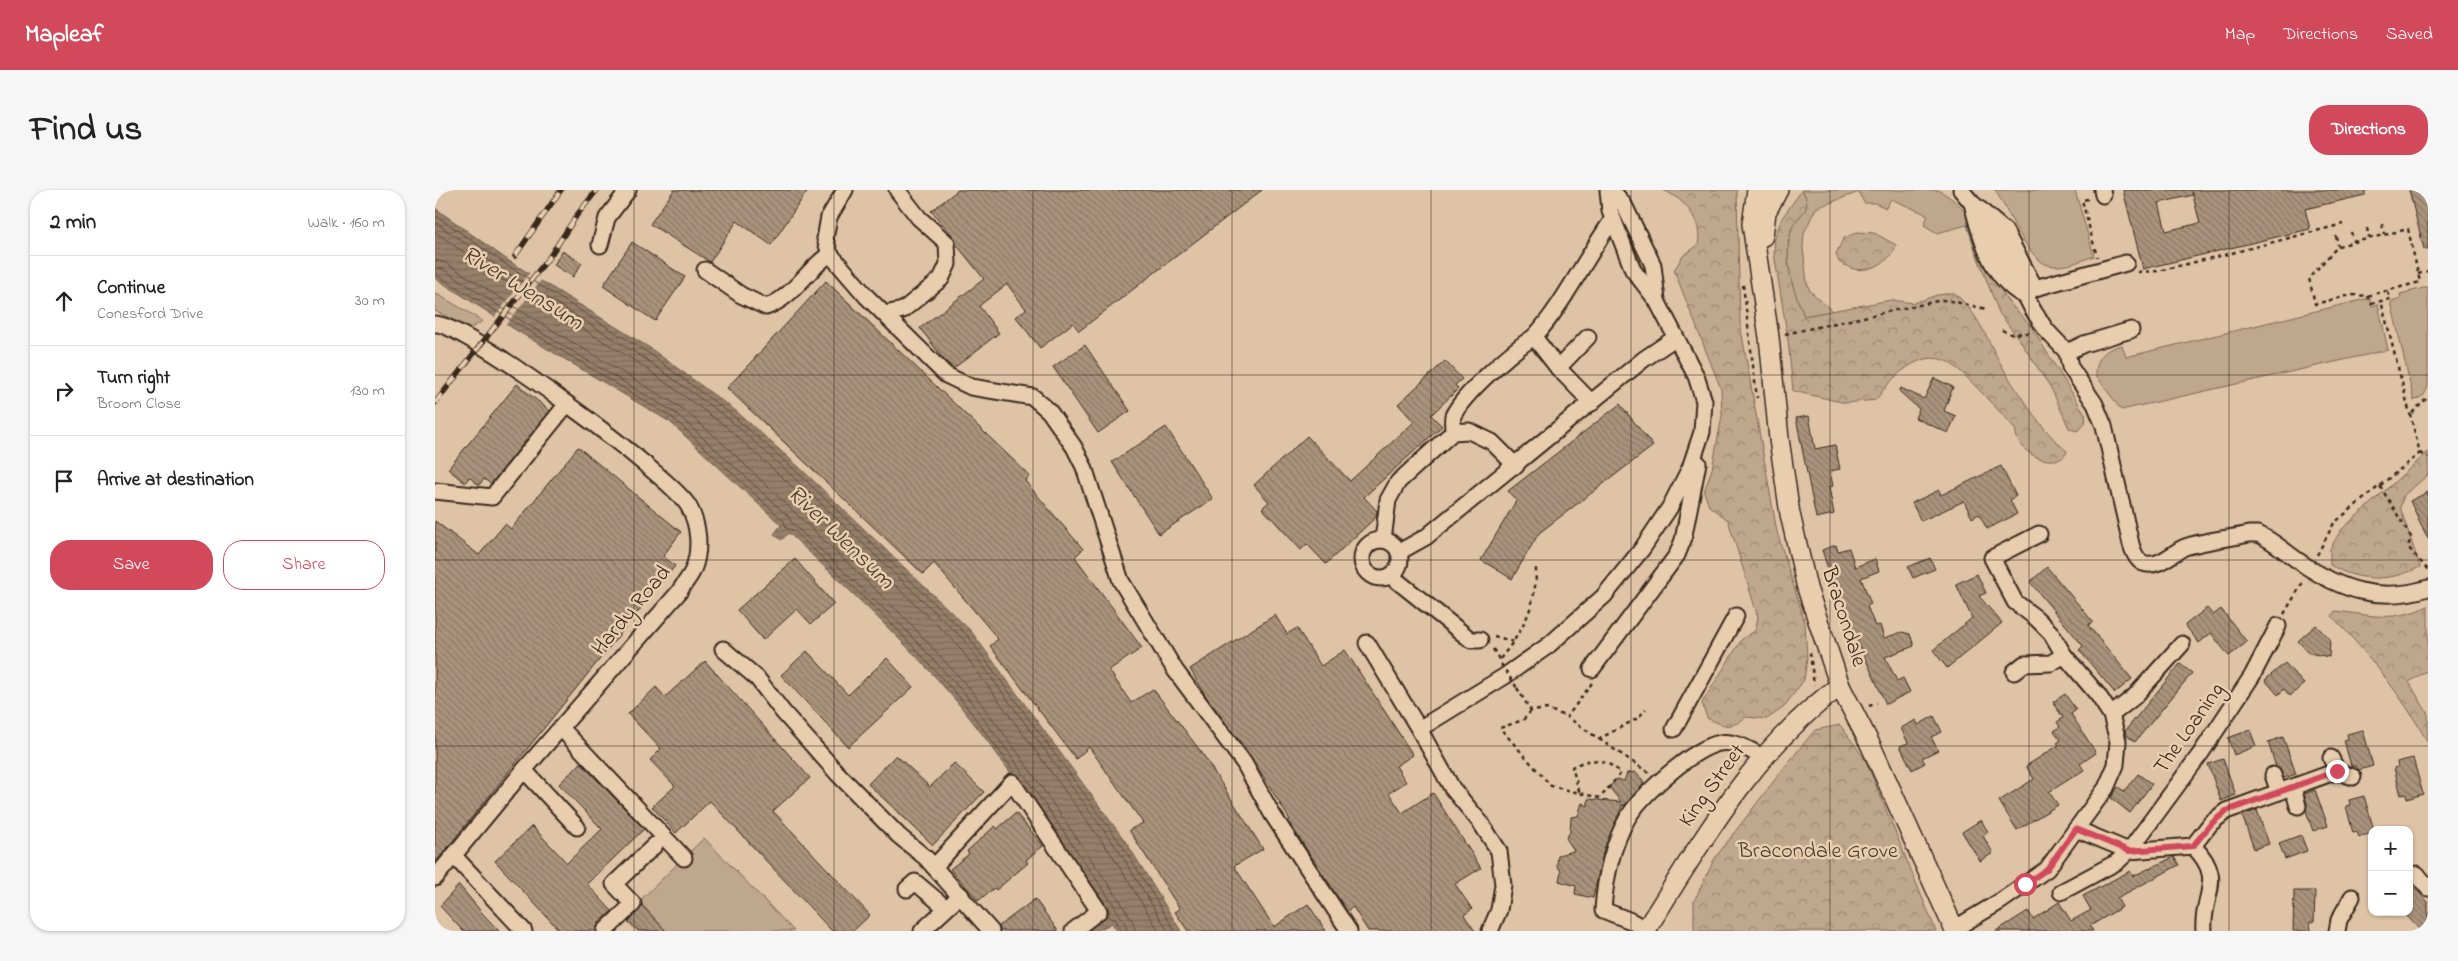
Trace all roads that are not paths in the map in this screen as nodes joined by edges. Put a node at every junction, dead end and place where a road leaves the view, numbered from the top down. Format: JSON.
{"nodes":[{"id":1,"x":628,"y":190,"type":"edge"},
{"id":2,"x":845,"y":190,"type":"edge"},
{"id":3,"x":897,"y":190,"type":"edge"},
{"id":4,"x":1607,"y":190,"type":"edge"},
{"id":5,"x":1612,"y":190,"type":"edge"},
{"id":6,"x":1757,"y":190,"type":"edge"},
{"id":7,"x":1778,"y":190,"type":"edge"},
{"id":8,"x":1961,"y":190,"type":"edge"},
{"id":9,"x":1977,"y":206,"type":"junction"},
{"id":10,"x":1613,"y":220,"type":"junction"},
{"id":11,"x":600,"y":246,"type":"dead end"},
{"id":12,"x":830,"y":254,"type":"junction"},
{"id":13,"x":2131,"y":267,"type":"road end"},
{"id":14,"x":705,"y":270,"type":"dead end"},
{"id":15,"x":2030,"y":292,"type":"junction"},
{"id":16,"x":1763,"y":294,"type":"junction"},
{"id":17,"x":1657,"y":301,"type":"junction"},
{"id":18,"x":885,"y":314,"type":"junction"},
{"id":19,"x":435,"y":324,"type":"edge"},
{"id":20,"x":2131,"y":330,"type":"dead end"},
{"id":21,"x":1534,"y":337,"type":"junction"},
{"id":22,"x":1588,"y":337,"type":"dead end"},
{"id":23,"x":1675,"y":338,"type":"junction"},
{"id":24,"x":2067,"y":352,"type":"junction"},
{"id":25,"x":1557,"y":368,"type":"junction"},
{"id":26,"x":1592,"y":403,"type":"junction"},
{"id":27,"x":567,"y":404,"type":"junction"},
{"id":28,"x":1453,"y":432,"type":"junction"},
{"id":29,"x":1702,"y":432,"type":"junction"},
{"id":30,"x":1516,"y":466,"type":"junction"},
{"id":31,"x":435,"y":491,"type":"edge"},
{"id":32,"x":2039,"y":534,"type":"dead end"},
{"id":33,"x":1383,"y":540,"type":"junction"},
{"id":34,"x":1399,"y":552,"type":"junction"},
{"id":35,"x":1391,"y":576,"type":"junction"},
{"id":36,"x":2428,"y":588,"type":"edge"},
{"id":37,"x":1736,"y":616,"type":"dead end"},
{"id":38,"x":2277,"y":626,"type":"road end"},
{"id":39,"x":1483,"y":640,"type":"road end"},
{"id":40,"x":1367,"y":643,"type":"dead end"},
{"id":41,"x":2182,"y":644,"type":"dead end"},
{"id":42,"x":723,"y":649,"type":"dead end"},
{"id":43,"x":2064,"y":655,"type":"junction"},
{"id":44,"x":2014,"y":672,"type":"dead end"},
{"id":45,"x":1593,"y":675,"type":"road end"},
{"id":46,"x":1840,"y":686,"type":"junction"},
{"id":47,"x":2111,"y":715,"type":"junction"},
{"id":48,"x":561,"y":728,"type":"junction"},
{"id":49,"x":1419,"y":729,"type":"junction"},
{"id":50,"x":1674,"y":729,"type":"dead end"},
{"id":51,"x":1762,"y":757,"type":"junction"},
{"id":52,"x":524,"y":770,"type":"junction"},
{"id":53,"x":2273,"y":775,"type":"dead end"},
{"id":54,"x":2353,"y":776,"type":"dead end"},
{"id":55,"x":2286,"y":790,"type":"junction"},
{"id":56,"x":2298,"y":806,"type":"dead end"},
{"id":57,"x":577,"y":827,"type":"dead end"},
{"id":58,"x":2076,"y":829,"type":"junction"},
{"id":59,"x":655,"y":845,"type":"dead end"},
{"id":60,"x":2193,"y":846,"type":"junction"},
{"id":61,"x":2129,"y":851,"type":"junction"},
{"id":62,"x":454,"y":856,"type":"junction"},
{"id":63,"x":684,"y":858,"type":"dead end"},
{"id":64,"x":930,"y":862,"type":"junction"},
{"id":65,"x":2417,"y":874,"type":"dead end"},
{"id":66,"x":435,"y":878,"type":"edge"},
{"id":67,"x":2428,"y":888,"type":"edge"},
{"id":68,"x":907,"y":889,"type":"dead end"},
{"id":69,"x":2061,"y":892,"type":"dead end"},
{"id":70,"x":961,"y":895,"type":"junction"},
{"id":71,"x":2353,"y":898,"type":"dead end"},
{"id":72,"x":946,"y":908,"type":"junction"},
{"id":73,"x":1646,"y":930,"type":"edge"},
{"id":74,"x":1954,"y":930,"type":"edge"},
{"id":75,"x":525,"y":931,"type":"edge"},
{"id":76,"x":605,"y":931,"type":"edge"},
{"id":77,"x":922,"y":931,"type":"edge"},
{"id":78,"x":991,"y":931,"type":"edge"},
{"id":79,"x":1073,"y":931,"type":"edge"},
{"id":80,"x":1349,"y":931,"type":"edge"},
{"id":81,"x":1490,"y":931,"type":"edge"},
{"id":82,"x":2204,"y":931,"type":"edge"},
{"id":83,"x":2337,"y":931,"type":"edge"}],
"edges":[{"from":1,"to":11,"type":"street"},
{"from":2,"to":12,"type":"street"},
{"from":3,"to":18,"type":"street"},
{"from":4,"to":10,"type":"street"},
{"from":5,"to":17,"type":"street"},
{"from":6,"to":16,"type":"main road","name":"Bracondale"},
{"from":7,"to":16,"type":"main road","name":"Bracondale"},
{"from":8,"to":9,"type":"street"},
{"from":9,"to":15,"type":"street"},
{"from":9,"to":15,"type":"street"},
{"from":10,"to":17,"type":"street"},
{"from":10,"to":21,"type":"street"},
{"from":12,"to":14,"type":"street"},
{"from":12,"to":18,"type":"street"},
{"from":13,"to":15,"type":"street"},
{"from":15,"to":24,"type":"street"},
{"from":16,"to":46,"type":"main road","name":"Bracondale"},
{"from":17,"to":23,"type":"street"},
{"from":18,"to":80,"type":"street"},
{"from":19,"to":27,"type":"street","name":"Hardy Road"},
{"from":20,"to":24,"type":"street"},
{"from":21,"to":25,"type":"street"},
{"from":21,"to":28,"type":"street"},
{"from":22,"to":25,"type":"street"},
{"from":23,"to":26,"type":"street"},
{"from":23,"to":29,"type":"street"},
{"from":24,"to":36,"type":"street"},
{"from":25,"to":26,"type":"street"},
{"from":26,"to":30,"type":"street"},
{"from":27,"to":31,"type":"street"},
{"from":27,"to":48,"type":"street","name":"Hardy Road"},
{"from":28,"to":30,"type":"street"},
{"from":28,"to":33,"type":"street"},
{"from":29,"to":45,"type":"street"},
{"from":29,"to":49,"type":"street"},
{"from":30,"to":34,"type":"street"},
{"from":32,"to":43,"type":"street"},
{"from":33,"to":34,"type":"street"},
{"from":33,"to":35,"type":"street"},
{"from":34,"to":35,"type":"street"},
{"from":35,"to":39,"type":"street"},
{"from":37,"to":50,"type":"street"},
{"from":38,"to":61,"type":"street","name":"The Loaning"},
{"from":40,"to":49,"type":"street"},
{"from":41,"to":47,"type":"street"},
{"from":42,"to":64,"type":"street"},
{"from":43,"to":44,"type":"street"},
{"from":43,"to":47,"type":"street"},
{"from":46,"to":51,"type":"main road","name":"King Street"},
{"from":46,"to":74,"type":"main road","name":"Bracondale"},
{"from":47,"to":58,"type":"street"},
{"from":48,"to":52,"type":"street","name":"Hardy Road"},
{"from":48,"to":63,"type":"street"},
{"from":49,"to":81,"type":"street"},
{"from":51,"to":73,"type":"main road","name":"King Street"},
{"from":51,"to":73,"type":"street"},
{"from":52,"to":57,"type":"street"},
{"from":52,"to":62,"type":"street","name":"Hardy Road"},
{"from":53,"to":55,"type":"street"},
{"from":54,"to":55,"type":"street"},
{"from":55,"to":56,"type":"street"},
{"from":55,"to":60,"type":"street"},
{"from":58,"to":61,"type":"street"},
{"from":58,"to":74,"type":"street"},
{"from":59,"to":76,"type":"street"},
{"from":60,"to":61,"type":"street"},
{"from":60,"to":82,"type":"street"},
{"from":61,"to":69,"type":"street","name":"The Loaning"},
{"from":62,"to":66,"type":"street","name":"Hardy Road"},
{"from":62,"to":75,"type":"street"},
{"from":64,"to":70,"type":"street"},
{"from":64,"to":79,"type":"street"},
{"from":65,"to":67,"type":"street"},
{"from":68,"to":72,"type":"street"},
{"from":70,"to":72,"type":"street"},
{"from":70,"to":78,"type":"street"},
{"from":71,"to":83,"type":"street"},
{"from":72,"to":77,"type":"street"}]}
